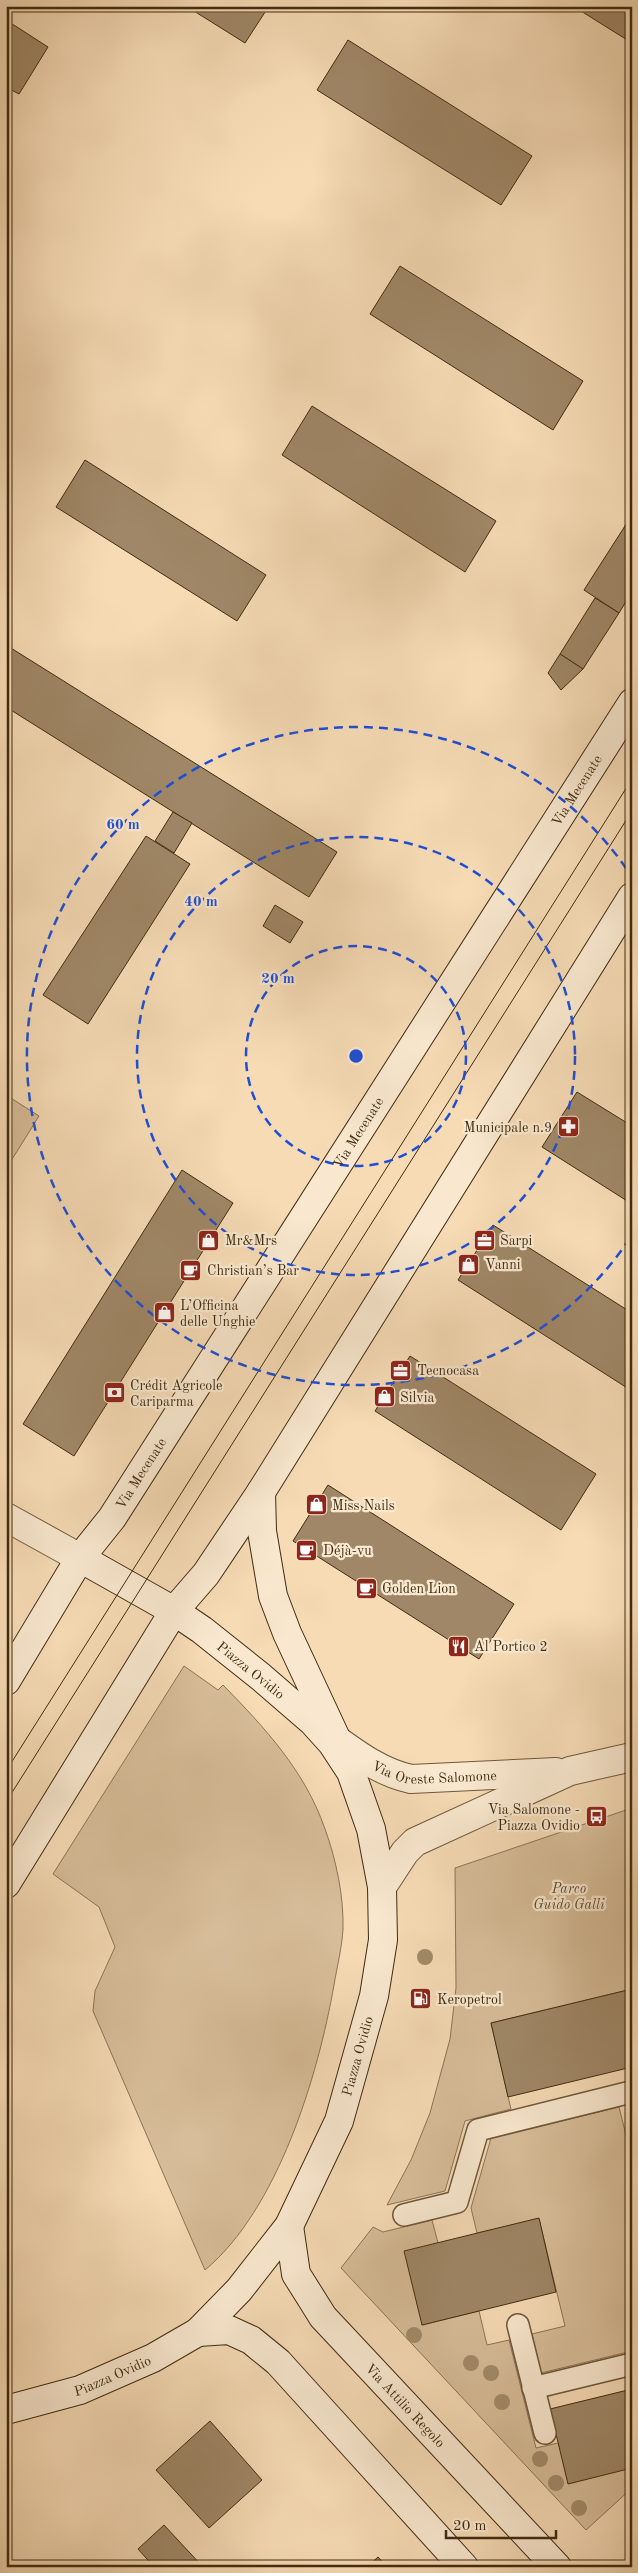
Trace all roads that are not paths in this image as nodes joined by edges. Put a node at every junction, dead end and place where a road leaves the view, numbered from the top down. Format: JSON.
{"nodes":[{"id":1,"x":632,"y":703,"type":"edge"},
{"id":2,"x":632,"y":897,"type":"edge"},
{"id":3,"x":261,"y":1492,"type":"junction"},
{"id":4,"x":6,"y":1517,"type":"edge"},
{"id":5,"x":80,"y":1558,"type":"junction"},
{"id":6,"x":174,"y":1611,"type":"junction"},
{"id":7,"x":6,"y":1681,"type":"edge"},
{"id":8,"x":313,"y":1722,"type":"junction"},
{"id":9,"x":336,"y":1740,"type":"junction"},
{"id":10,"x":632,"y":1757,"type":"edge"},
{"id":11,"x":570,"y":1771,"type":"junction"},
{"id":12,"x":351,"y":1772,"type":"junction"},
{"id":13,"x":6,"y":1884,"type":"edge"},
{"id":14,"x":382,"y":1887,"type":"junction"},
{"id":15,"x":632,"y":2096,"type":"edge"},
{"id":16,"x":404,"y":2215,"type":"dead end"},
{"id":17,"x":289,"y":2226,"type":"junction"},
{"id":18,"x":518,"y":2325,"type":"dead end"},
{"id":19,"x":198,"y":2332,"type":"junction"},
{"id":20,"x":632,"y":2364,"type":"edge"},
{"id":21,"x":533,"y":2388,"type":"junction"},
{"id":22,"x":6,"y":2410,"type":"edge"},
{"id":23,"x":544,"y":2433,"type":"dead end"},
{"id":24,"x":464,"y":2567,"type":"edge"},
{"id":25,"x":557,"y":2567,"type":"edge"}],
"edges":[{"from":1,"to":5,"type":"street","name":"Via Mecenate"},
{"from":2,"to":3,"type":"street"},
{"from":3,"to":6,"type":"street"},
{"from":3,"to":9,"type":"street"},
{"from":4,"to":5,"type":"street","name":"Piazza Ovidio"},
{"from":5,"to":6,"type":"street","name":"Piazza Ovidio"},
{"from":5,"to":7,"type":"street"},
{"from":6,"to":8,"type":"street","name":"Piazza Ovidio"},
{"from":6,"to":13,"type":"street"},
{"from":8,"to":9,"type":"street","name":"Via Oreste Salomone"},
{"from":8,"to":12,"type":"street","name":"Piazza Ovidio"},
{"from":9,"to":11,"type":"street","name":"Via Oreste Salomone"},
{"from":9,"to":12,"type":"street"},
{"from":10,"to":11,"type":"street","name":"Via Oreste Salomone"},
{"from":11,"to":14,"type":"street","name":"Via Oreste Salomone"},
{"from":12,"to":14,"type":"street","name":"Piazza Ovidio"},
{"from":14,"to":17,"type":"street","name":"Piazza Ovidio"},
{"from":15,"to":16,"type":"lane"},
{"from":17,"to":19,"type":"street","name":"Piazza Ovidio"},
{"from":17,"to":25,"type":"street","name":"Via Attilio Regolo"},
{"from":18,"to":21,"type":"lane"},
{"from":19,"to":22,"type":"street","name":"Piazza Ovidio"},
{"from":19,"to":24,"type":"street"},
{"from":20,"to":21,"type":"lane"},
{"from":21,"to":23,"type":"lane"}]}
